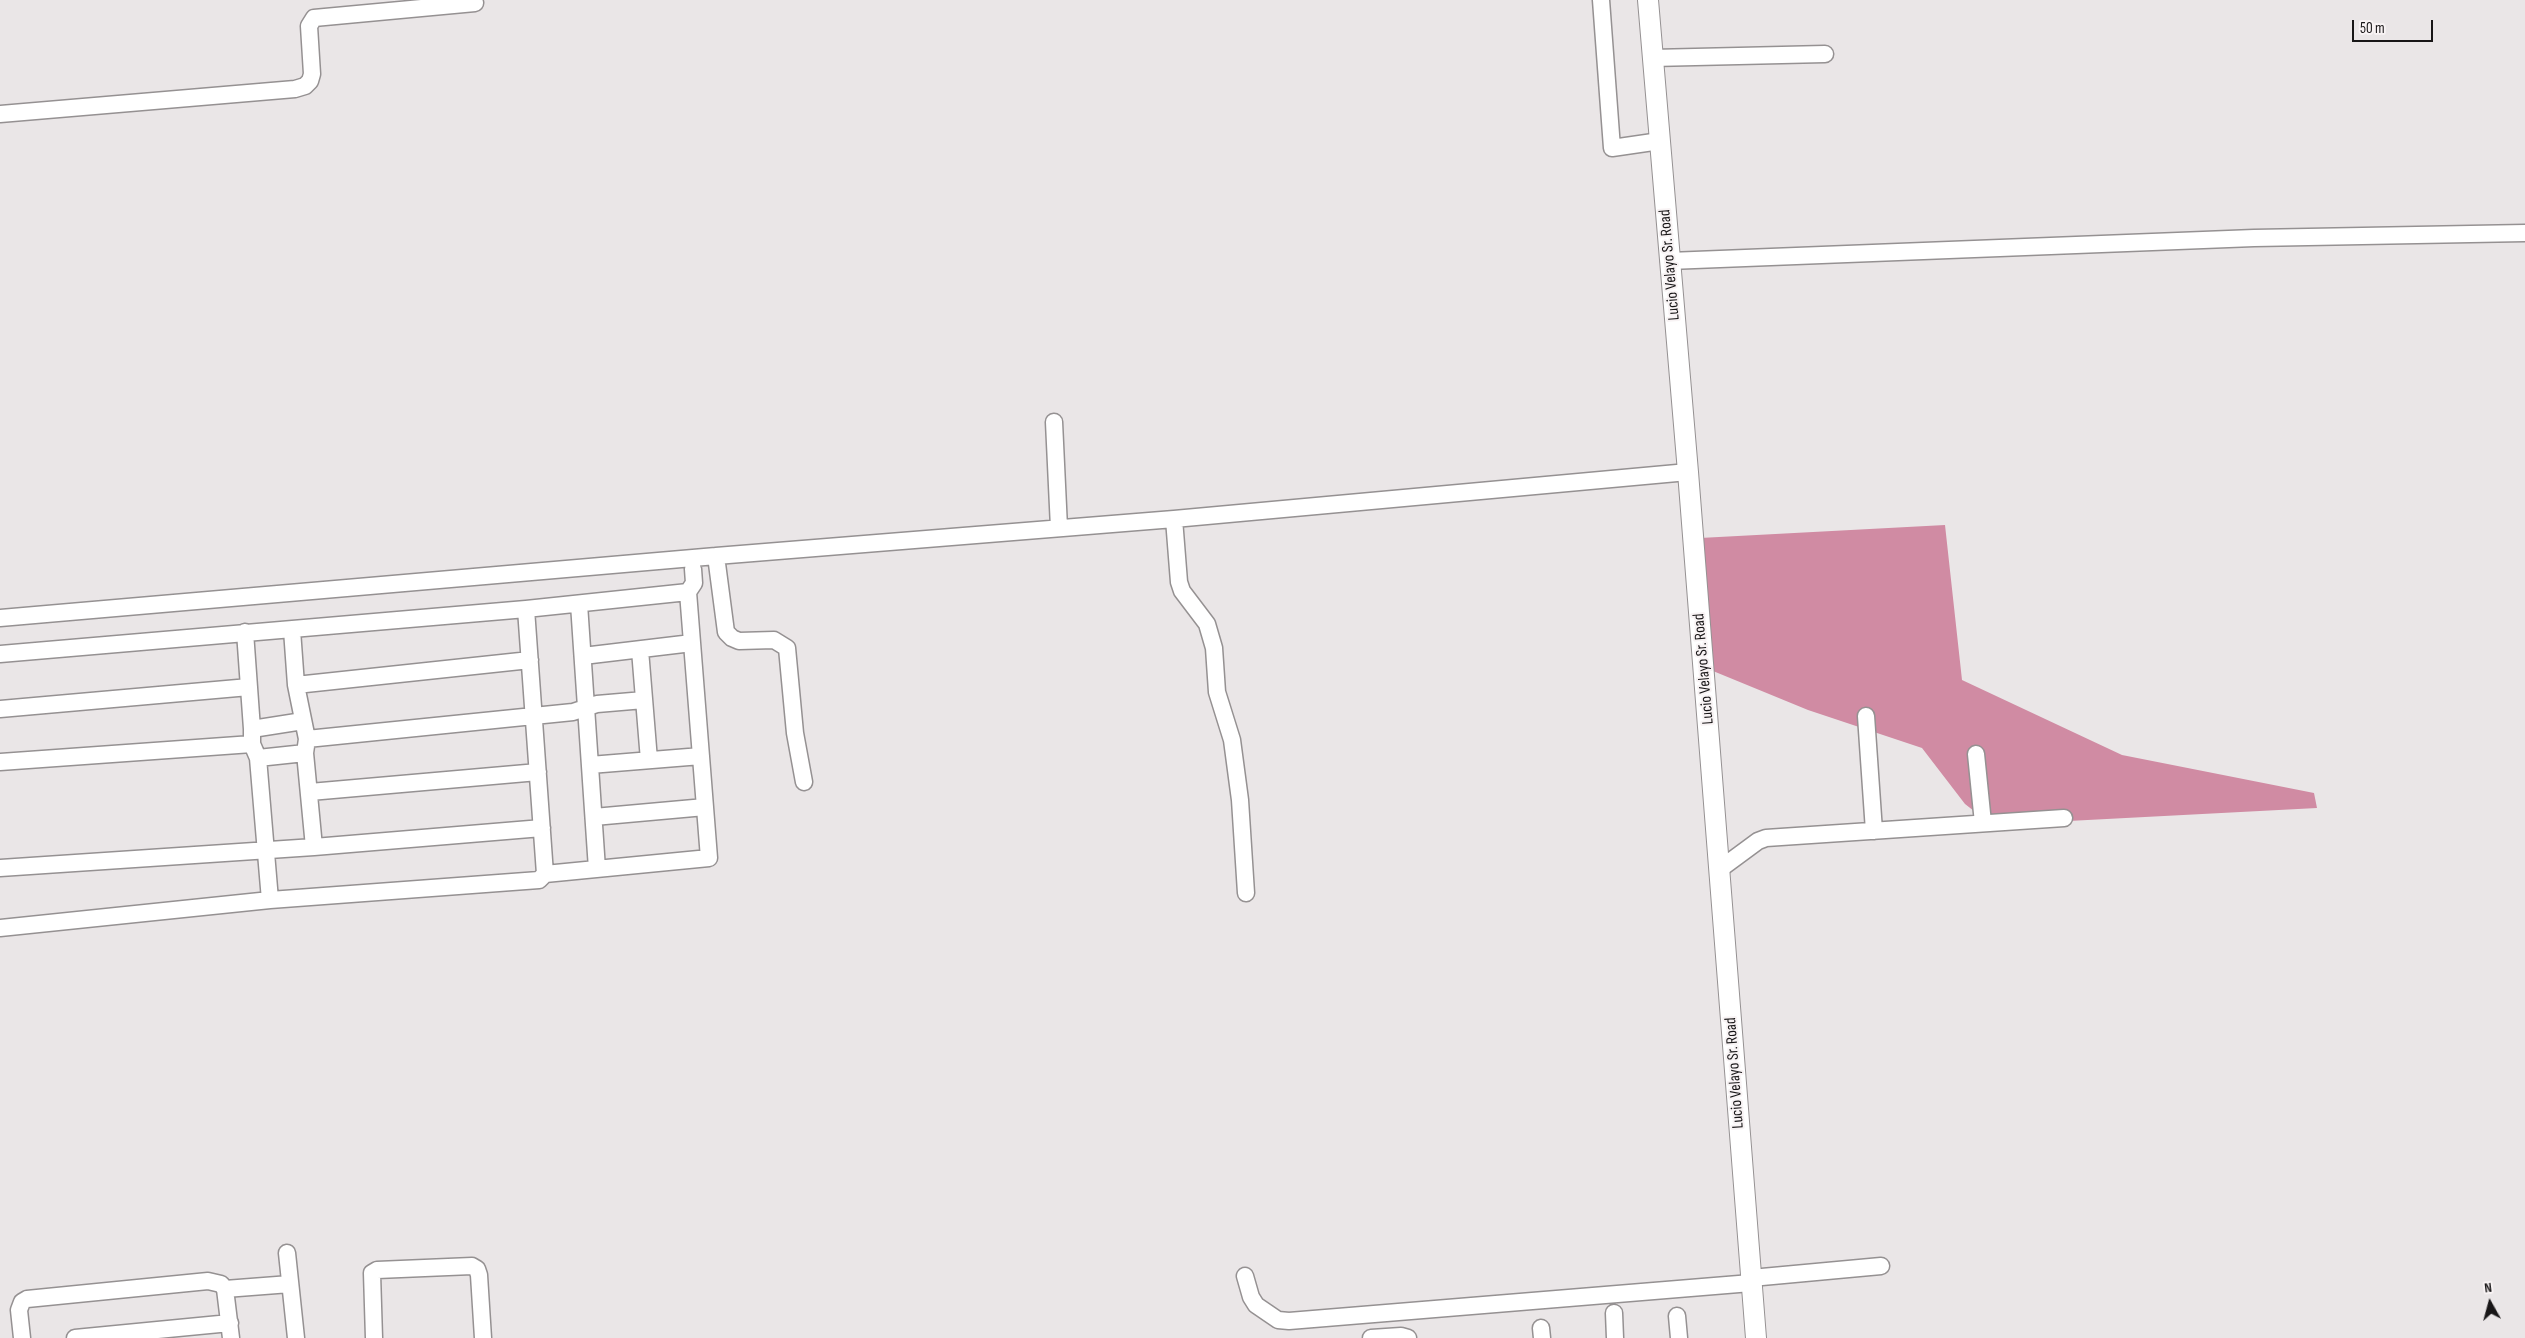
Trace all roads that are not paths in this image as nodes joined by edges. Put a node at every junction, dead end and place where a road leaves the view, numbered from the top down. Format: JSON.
{"nodes":[{"id":1,"x":1601,"y":0,"type":"edge"},
{"id":2,"x":1648,"y":0,"type":"edge"},
{"id":3,"x":475,"y":3,"type":"dead end"},
{"id":4,"x":1825,"y":54,"type":"dead end"},
{"id":5,"x":1652,"y":58,"type":"junction"},
{"id":6,"x":0,"y":114,"type":"edge"},
{"id":7,"x":1660,"y":141,"type":"junction"},
{"id":8,"x":2525,"y":233,"type":"edge"},
{"id":9,"x":1669,"y":261,"type":"junction"},
{"id":10,"x":1054,"y":422,"type":"dead end"},
{"id":11,"x":1688,"y":472,"type":"junction"},
{"id":12,"x":1174,"y":519,"type":"junction"},
{"id":13,"x":1059,"y":528,"type":"junction"},
{"id":14,"x":716,"y":556,"type":"junction"},
{"id":15,"x":693,"y":568,"type":"dead end"},
{"id":16,"x":688,"y":592,"type":"junction"},
{"id":17,"x":579,"y":604,"type":"junction"},
{"id":18,"x":526,"y":609,"type":"junction"},
{"id":19,"x":0,"y":618,"type":"edge"},
{"id":20,"x":292,"y":630,"type":"junction"},
{"id":21,"x":245,"y":632,"type":"junction"},
{"id":22,"x":692,"y":644,"type":"junction"},
{"id":23,"x":640,"y":650,"type":"junction"},
{"id":24,"x":0,"y":654,"type":"edge"},
{"id":25,"x":583,"y":656,"type":"junction"},
{"id":26,"x":530,"y":660,"type":"junction"},
{"id":27,"x":296,"y":685,"type":"junction"},
{"id":28,"x":249,"y":687,"type":"junction"},
{"id":29,"x":644,"y":700,"type":"junction"},
{"id":30,"x":586,"y":708,"type":"junction"},
{"id":31,"x":0,"y":709,"type":"edge"},
{"id":32,"x":534,"y":716,"type":"junction"},
{"id":33,"x":1866,"y":716,"type":"dead end"},
{"id":34,"x":303,"y":721,"type":"junction"},
{"id":35,"x":254,"y":744,"type":"junction"},
{"id":36,"x":306,"y":746,"type":"junction"},
{"id":37,"x":1976,"y":754,"type":"dead end"},
{"id":38,"x":701,"y":756,"type":"junction"},
{"id":39,"x":649,"y":760,"type":"junction"},
{"id":40,"x":0,"y":762,"type":"edge"},
{"id":41,"x":590,"y":765,"type":"junction"},
{"id":42,"x":538,"y":772,"type":"junction"},
{"id":43,"x":804,"y":782,"type":"dead end"},
{"id":44,"x":310,"y":792,"type":"junction"},
{"id":45,"x":705,"y":807,"type":"junction"},
{"id":46,"x":594,"y":817,"type":"junction"},
{"id":47,"x":2064,"y":818,"type":"dead end"},
{"id":48,"x":1984,"y":824,"type":"junction"},
{"id":49,"x":542,"y":828,"type":"junction"},
{"id":50,"x":1874,"y":831,"type":"junction"},
{"id":51,"x":314,"y":847,"type":"junction"},
{"id":52,"x":265,"y":848,"type":"junction"},
{"id":53,"x":0,"y":868,"type":"edge"},
{"id":54,"x":597,"y":869,"type":"junction"},
{"id":55,"x":1720,"y":869,"type":"junction"},
{"id":56,"x":545,"y":874,"type":"junction"},
{"id":57,"x":1246,"y":893,"type":"dead end"},
{"id":58,"x":270,"y":900,"type":"junction"},
{"id":59,"x":0,"y":928,"type":"edge"},
{"id":60,"x":287,"y":1253,"type":"dead end"},
{"id":61,"x":1881,"y":1266,"type":"dead end"},
{"id":62,"x":1245,"y":1276,"type":"dead end"},
{"id":63,"x":1748,"y":1282,"type":"junction"},
{"id":64,"x":290,"y":1284,"type":"junction"},
{"id":65,"x":225,"y":1289,"type":"junction"},
{"id":66,"x":1614,"y":1313,"type":"dead end"},
{"id":67,"x":1677,"y":1316,"type":"dead end"},
{"id":68,"x":231,"y":1330,"type":"edge"},
{"id":69,"x":22,"y":1338,"type":"edge"},
{"id":70,"x":75,"y":1338,"type":"edge"},
{"id":71,"x":296,"y":1338,"type":"edge"},
{"id":72,"x":374,"y":1338,"type":"edge"},
{"id":73,"x":483,"y":1338,"type":"edge"},
{"id":74,"x":1372,"y":1338,"type":"edge"},
{"id":75,"x":1408,"y":1338,"type":"edge"},
{"id":76,"x":1615,"y":1338,"type":"edge"},
{"id":77,"x":1679,"y":1338,"type":"edge"},
{"id":78,"x":1756,"y":1338,"type":"edge"}],
"edges":[{"from":1,"to":7,"type":"street"},
{"from":2,"to":5,"type":"main road","name":"Lucio Velayo Sr. Road"},
{"from":3,"to":6,"type":"street"},
{"from":4,"to":5,"type":"street"},
{"from":5,"to":7,"type":"main road","name":"Lucio Velayo Sr. Road"},
{"from":7,"to":9,"type":"main road","name":"Lucio Velayo Sr. Road"},
{"from":8,"to":9,"type":"street"},
{"from":9,"to":11,"type":"main road","name":"Lucio Velayo Sr. Road"},
{"from":10,"to":13,"type":"street"},
{"from":11,"to":12,"type":"street"},
{"from":11,"to":55,"type":"main road","name":"Lucio Velayo Sr. Road"},
{"from":12,"to":13,"type":"street"},
{"from":12,"to":57,"type":"street"},
{"from":13,"to":14,"type":"street"},
{"from":14,"to":19,"type":"street"},
{"from":14,"to":43,"type":"street"},
{"from":15,"to":16,"type":"street"},
{"from":16,"to":17,"type":"street"},
{"from":16,"to":22,"type":"street"},
{"from":17,"to":18,"type":"street"},
{"from":17,"to":25,"type":"street"},
{"from":18,"to":20,"type":"street"},
{"from":18,"to":26,"type":"street"},
{"from":20,"to":21,"type":"street"},
{"from":20,"to":27,"type":"street"},
{"from":21,"to":24,"type":"street"},
{"from":21,"to":28,"type":"street"},
{"from":22,"to":23,"type":"street"},
{"from":22,"to":38,"type":"street"},
{"from":23,"to":25,"type":"street"},
{"from":23,"to":29,"type":"street"},
{"from":25,"to":30,"type":"street"},
{"from":26,"to":27,"type":"street"},
{"from":26,"to":32,"type":"street"},
{"from":27,"to":34,"type":"street"},
{"from":28,"to":31,"type":"street"},
{"from":28,"to":35,"type":"street"},
{"from":29,"to":30,"type":"street"},
{"from":29,"to":39,"type":"street"},
{"from":30,"to":32,"type":"street"},
{"from":30,"to":41,"type":"street"},
{"from":32,"to":36,"type":"street"},
{"from":32,"to":42,"type":"street"},
{"from":33,"to":50,"type":"street"},
{"from":34,"to":35,"type":"street"},
{"from":34,"to":36,"type":"street"},
{"from":35,"to":36,"type":"street"},
{"from":35,"to":40,"type":"street"},
{"from":35,"to":52,"type":"street"},
{"from":36,"to":44,"type":"street"},
{"from":37,"to":48,"type":"street"},
{"from":38,"to":39,"type":"street"},
{"from":38,"to":45,"type":"street"},
{"from":39,"to":41,"type":"street"},
{"from":41,"to":46,"type":"street"},
{"from":42,"to":44,"type":"street"},
{"from":42,"to":49,"type":"street"},
{"from":44,"to":51,"type":"street"},
{"from":45,"to":46,"type":"street"},
{"from":45,"to":54,"type":"street"},
{"from":46,"to":54,"type":"street"},
{"from":47,"to":48,"type":"street"},
{"from":48,"to":50,"type":"street"},
{"from":49,"to":51,"type":"street"},
{"from":49,"to":56,"type":"street"},
{"from":50,"to":55,"type":"street"},
{"from":51,"to":52,"type":"street"},
{"from":52,"to":53,"type":"street"},
{"from":52,"to":58,"type":"street"},
{"from":54,"to":56,"type":"street"},
{"from":55,"to":63,"type":"main road","name":"Lucio Velayo Sr. Road"},
{"from":56,"to":58,"type":"street"},
{"from":58,"to":59,"type":"street"},
{"from":60,"to":64,"type":"street"},
{"from":61,"to":63,"type":"street"},
{"from":62,"to":63,"type":"street"},
{"from":63,"to":78,"type":"main road","name":"Lucio Velayo Sr. Road"},
{"from":64,"to":65,"type":"street"},
{"from":64,"to":71,"type":"street"},
{"from":65,"to":68,"type":"street"},
{"from":65,"to":69,"type":"street"},
{"from":66,"to":76,"type":"street"},
{"from":67,"to":77,"type":"street"},
{"from":68,"to":70,"type":"street"},
{"from":72,"to":73,"type":"street"},
{"from":74,"to":75,"type":"street"}]}
